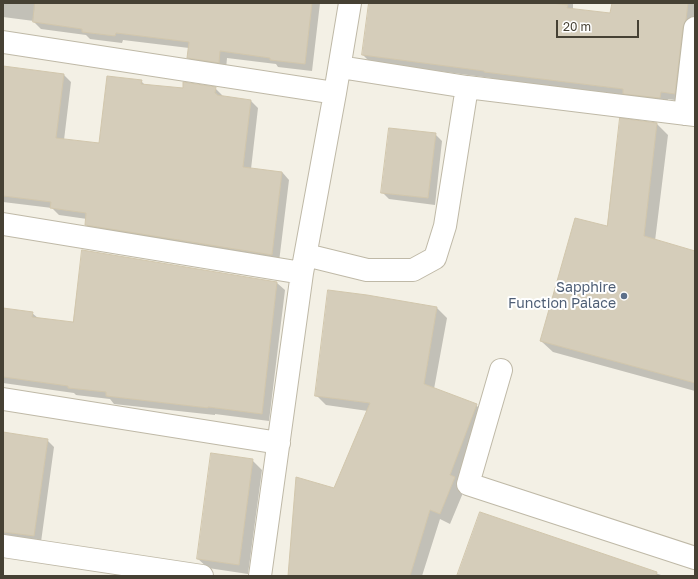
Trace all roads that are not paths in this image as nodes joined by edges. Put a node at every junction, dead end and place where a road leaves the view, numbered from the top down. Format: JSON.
{"nodes":[{"id":1,"x":350,"y":3,"type":"edge"},
{"id":2,"x":695,"y":28,"type":"edge"},
{"id":3,"x":3,"y":42,"type":"edge"},
{"id":4,"x":340,"y":67,"type":"junction"},
{"id":5,"x":467,"y":87,"type":"junction"},
{"id":6,"x":335,"y":93,"type":"junction"},
{"id":7,"x":690,"y":115,"type":"edge"},
{"id":8,"x":3,"y":224,"type":"edge"},
{"id":9,"x":304,"y":264,"type":"junction"},
{"id":10,"x":501,"y":370,"type":"dead end"},
{"id":11,"x":3,"y":399,"type":"edge"},
{"id":12,"x":279,"y":443,"type":"junction"},
{"id":13,"x":3,"y":546,"type":"edge"},
{"id":14,"x":695,"y":558,"type":"edge"},
{"id":15,"x":202,"y":576,"type":"edge"},
{"id":16,"x":260,"y":576,"type":"edge"}],
"edges":[{"from":1,"to":4,"type":"street"},
{"from":2,"to":7,"type":"street"},
{"from":3,"to":6,"type":"street"},
{"from":4,"to":5,"type":"street"},
{"from":4,"to":6,"type":"street"},
{"from":5,"to":7,"type":"street"},
{"from":5,"to":9,"type":"street"},
{"from":6,"to":9,"type":"street"},
{"from":8,"to":9,"type":"street"},
{"from":9,"to":12,"type":"street"},
{"from":10,"to":14,"type":"street"},
{"from":11,"to":12,"type":"street"},
{"from":12,"to":16,"type":"street"},
{"from":13,"to":15,"type":"street"}]}
